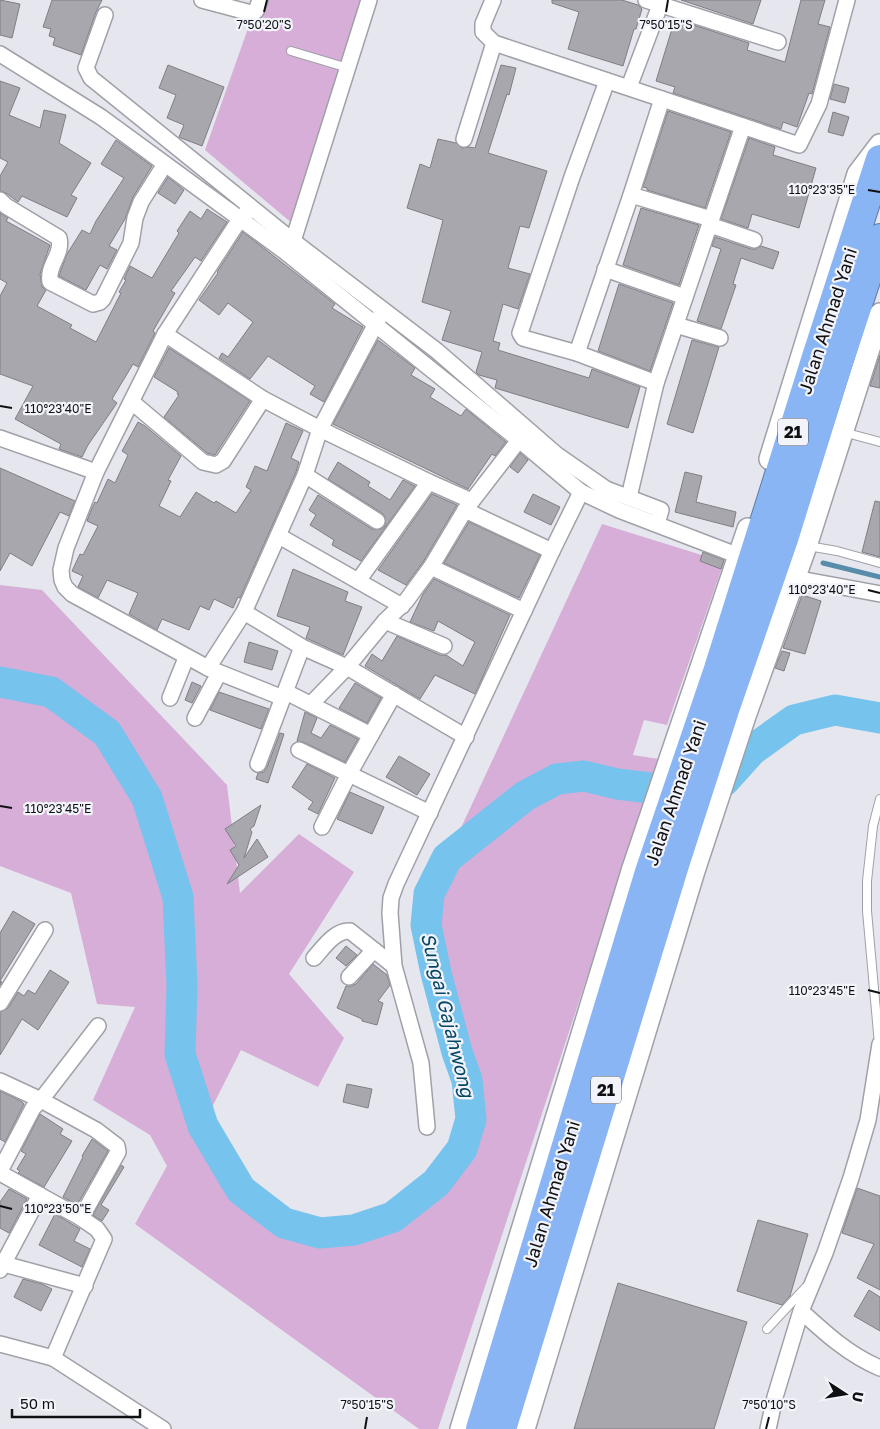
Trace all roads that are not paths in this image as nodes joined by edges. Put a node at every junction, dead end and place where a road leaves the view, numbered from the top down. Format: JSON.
{"nodes":[{"id":1,"x":202,"y":0,"type":"edge"},
{"id":2,"x":260,"y":0,"type":"edge"},
{"id":3,"x":370,"y":0,"type":"edge"},
{"id":4,"x":493,"y":0,"type":"edge"},
{"id":5,"x":847,"y":0,"type":"edge"},
{"id":6,"x":656,"y":2,"type":"edge"},
{"id":7,"x":105,"y":14,"type":"dead end"},
{"id":8,"x":778,"y":42,"type":"dead end"},
{"id":9,"x":494,"y":43,"type":"junction"},
{"id":10,"x":291,"y":51,"type":"dead end"},
{"id":11,"x":0,"y":54,"type":"edge"},
{"id":12,"x":348,"y":68,"type":"junction"},
{"id":13,"x":607,"y":81,"type":"junction"},
{"id":14,"x":628,"y":87,"type":"junction"},
{"id":15,"x":662,"y":99,"type":"junction"},
{"id":16,"x":104,"y":105,"type":"junction"},
{"id":17,"x":743,"y":126,"type":"junction"},
{"id":18,"x":154,"y":131,"type":"junction"},
{"id":19,"x":464,"y":139,"type":"dead end"},
{"id":20,"x":880,"y":145,"type":"edge"},
{"id":21,"x":142,"y":146,"type":"junction"},
{"id":22,"x":880,"y":159,"type":"edge"},
{"id":23,"x":174,"y":162,"type":"junction"},
{"id":24,"x":631,"y":195,"type":"junction"},
{"id":25,"x":2,"y":208,"type":"edge"},
{"id":26,"x":246,"y":214,"type":"junction"},
{"id":27,"x":711,"y":222,"type":"junction"},
{"id":28,"x":880,"y":238,"type":"edge"},
{"id":29,"x":754,"y":240,"type":"dead end"},
{"id":30,"x":289,"y":246,"type":"junction"},
{"id":31,"x":605,"y":269,"type":"junction"},
{"id":32,"x":685,"y":298,"type":"junction"},
{"id":33,"x":880,"y":314,"type":"edge"},
{"id":34,"x":380,"y":317,"type":"junction"},
{"id":35,"x":676,"y":325,"type":"junction"},
{"id":36,"x":165,"y":334,"type":"junction"},
{"id":37,"x":720,"y":338,"type":"dead end"},
{"id":38,"x":577,"y":353,"type":"junction"},
{"id":39,"x":827,"y":361,"type":"junction"},
{"id":40,"x":656,"y":383,"type":"junction"},
{"id":41,"x":264,"y":399,"type":"junction"},
{"id":42,"x":132,"y":402,"type":"junction"},
{"id":43,"x":320,"y":429,"type":"junction"},
{"id":44,"x":842,"y":432,"type":"junction"},
{"id":45,"x":0,"y":438,"type":"edge"},
{"id":46,"x":519,"y":440,"type":"junction"},
{"id":47,"x":880,"y":442,"type":"edge"},
{"id":48,"x":96,"y":472,"type":"junction"},
{"id":49,"x":305,"y":475,"type":"junction"},
{"id":50,"x":429,"y":482,"type":"junction"},
{"id":51,"x":581,"y":492,"type":"junction"},
{"id":52,"x":629,"y":497,"type":"junction"},
{"id":53,"x":468,"y":505,"type":"junction"},
{"id":54,"x":658,"y":519,"type":"junction"},
{"id":55,"x":377,"y":521,"type":"dead end"},
{"id":56,"x":279,"y":536,"type":"junction"},
{"id":57,"x":806,"y":546,"type":"junction"},
{"id":58,"x":552,"y":551,"type":"junction"},
{"id":59,"x":739,"y":556,"type":"junction"},
{"id":60,"x":880,"y":563,"type":"edge"},
{"id":61,"x":431,"y":566,"type":"junction"},
{"id":62,"x":794,"y":578,"type":"junction"},
{"id":63,"x":358,"y":581,"type":"junction"},
{"id":64,"x":880,"y":594,"type":"edge"},
{"id":65,"x":402,"y":606,"type":"junction"},
{"id":66,"x":524,"y":611,"type":"junction"},
{"id":67,"x":244,"y":612,"type":"junction"},
{"id":68,"x":385,"y":620,"type":"junction"},
{"id":69,"x":444,"y":646,"type":"dead end"},
{"id":70,"x":302,"y":647,"type":"junction"},
{"id":71,"x":186,"y":658,"type":"junction"},
{"id":72,"x":347,"y":667,"type":"junction"},
{"id":73,"x":213,"y":670,"type":"junction"},
{"id":74,"x":728,"y":674,"type":"junction"},
{"id":75,"x":394,"y":694,"type":"junction"},
{"id":76,"x":284,"y":695,"type":"junction"},
{"id":77,"x":170,"y":698,"type":"dead end"},
{"id":78,"x":311,"y":704,"type":"junction"},
{"id":79,"x":716,"y":708,"type":"junction"},
{"id":80,"x":195,"y":718,"type":"dead end"},
{"id":81,"x":371,"y":735,"type":"junction"},
{"id":82,"x":466,"y":736,"type":"junction"},
{"id":83,"x":299,"y":750,"type":"dead end"},
{"id":84,"x":258,"y":764,"type":"dead end"},
{"id":85,"x":349,"y":774,"type":"junction"},
{"id":86,"x":880,"y":799,"type":"edge"},
{"id":87,"x":430,"y":813,"type":"junction"},
{"id":88,"x":322,"y":827,"type":"dead end"},
{"id":89,"x":676,"y":850,"type":"junction"},
{"id":90,"x":45,"y":930,"type":"dead end"},
{"id":91,"x":374,"y":950,"type":"junction"},
{"id":92,"x":314,"y":958,"type":"dead end"},
{"id":93,"x":394,"y":966,"type":"junction"},
{"id":94,"x":349,"y":977,"type":"dead end"},
{"id":95,"x":0,"y":1003,"type":"edge"},
{"id":96,"x":98,"y":1026,"type":"dead end"},
{"id":97,"x":880,"y":1044,"type":"edge"},
{"id":98,"x":0,"y":1081,"type":"edge"},
{"id":99,"x":41,"y":1100,"type":"junction"},
{"id":100,"x":427,"y":1127,"type":"dead end"},
{"id":101,"x":0,"y":1172,"type":"edge"},
{"id":102,"x":40,"y":1195,"type":"junction"},
{"id":103,"x":81,"y":1218,"type":"junction"},
{"id":104,"x":1,"y":1266,"type":"edge"},
{"id":105,"x":814,"y":1278,"type":"junction"},
{"id":106,"x":85,"y":1286,"type":"junction"},
{"id":107,"x":801,"y":1311,"type":"junction"},
{"id":108,"x":766,"y":1329,"type":"dead end"},
{"id":109,"x":521,"y":1334,"type":"junction"},
{"id":110,"x":0,"y":1344,"type":"edge"},
{"id":111,"x":53,"y":1358,"type":"junction"},
{"id":112,"x":880,"y":1368,"type":"edge"},
{"id":113,"x":163,"y":1429,"type":"edge"},
{"id":114,"x":461,"y":1429,"type":"edge"},
{"id":115,"x":480,"y":1429,"type":"edge"},
{"id":116,"x":502,"y":1429,"type":"edge"},
{"id":117,"x":524,"y":1429,"type":"edge"},
{"id":118,"x":768,"y":1429,"type":"edge"}],
"edges":[{"from":1,"to":2,"type":"street"},
{"from":3,"to":12,"type":"street"},
{"from":4,"to":9,"type":"street"},
{"from":5,"to":17,"type":"street"},
{"from":6,"to":8,"type":"street"},
{"from":6,"to":14,"type":"street"},
{"from":7,"to":16,"type":"street"},
{"from":9,"to":13,"type":"street"},
{"from":9,"to":19,"type":"street"},
{"from":10,"to":12,"type":"lane"},
{"from":11,"to":16,"type":"street"},
{"from":12,"to":30,"type":"street"},
{"from":13,"to":14,"type":"street"},
{"from":13,"to":38,"type":"street"},
{"from":14,"to":15,"type":"street"},
{"from":15,"to":17,"type":"street"},
{"from":15,"to":24,"type":"street"},
{"from":16,"to":18,"type":"street"},
{"from":16,"to":21,"type":"street"},
{"from":17,"to":27,"type":"street"},
{"from":18,"to":21,"type":"street"},
{"from":18,"to":23,"type":"street"},
{"from":20,"to":59,"type":"street"},
{"from":21,"to":23,"type":"street"},
{"from":22,"to":39,"type":"highway","name":"Jalan Ahmad Yani","number":"21"},
{"from":23,"to":25,"type":"street"},
{"from":23,"to":26,"type":"street"},
{"from":24,"to":27,"type":"street"},
{"from":24,"to":31,"type":"street"},
{"from":26,"to":30,"type":"street"},
{"from":26,"to":36,"type":"street"},
{"from":27,"to":29,"type":"street"},
{"from":27,"to":32,"type":"street"},
{"from":28,"to":39,"type":"highway","name":"Jalan Ahmad Yani","number":"21"},
{"from":30,"to":34,"type":"street"},
{"from":31,"to":32,"type":"street"},
{"from":31,"to":38,"type":"street"},
{"from":32,"to":35,"type":"street"},
{"from":33,"to":44,"type":"street"},
{"from":34,"to":43,"type":"street"},
{"from":34,"to":46,"type":"street"},
{"from":34,"to":52,"type":"street"},
{"from":35,"to":37,"type":"street"},
{"from":35,"to":40,"type":"street"},
{"from":36,"to":41,"type":"street"},
{"from":36,"to":42,"type":"street"},
{"from":38,"to":40,"type":"street"},
{"from":39,"to":74,"type":"highway","name":"Jalan Ahmad Yani","number":"21"},
{"from":40,"to":52,"type":"street"},
{"from":41,"to":42,"type":"street"},
{"from":41,"to":43,"type":"street"},
{"from":42,"to":48,"type":"street"},
{"from":43,"to":49,"type":"street"},
{"from":43,"to":50,"type":"street"},
{"from":44,"to":47,"type":"lane"},
{"from":44,"to":57,"type":"street"},
{"from":45,"to":48,"type":"street"},
{"from":46,"to":51,"type":"street"},
{"from":46,"to":53,"type":"street"},
{"from":48,"to":71,"type":"street"},
{"from":49,"to":55,"type":"street"},
{"from":49,"to":56,"type":"street"},
{"from":50,"to":53,"type":"street"},
{"from":50,"to":63,"type":"street"},
{"from":51,"to":54,"type":"street"},
{"from":51,"to":58,"type":"street"},
{"from":52,"to":54,"type":"street"},
{"from":53,"to":58,"type":"street"},
{"from":53,"to":61,"type":"street"},
{"from":54,"to":59,"type":"street"},
{"from":56,"to":63,"type":"street"},
{"from":56,"to":67,"type":"street"},
{"from":57,"to":60,"type":"lane"},
{"from":57,"to":62,"type":"street"},
{"from":58,"to":66,"type":"street"},
{"from":59,"to":74,"type":"street"},
{"from":61,"to":65,"type":"street"},
{"from":61,"to":66,"type":"street"},
{"from":62,"to":64,"type":"street"},
{"from":62,"to":74,"type":"street"},
{"from":63,"to":65,"type":"street"},
{"from":65,"to":68,"type":"street"},
{"from":66,"to":82,"type":"street"},
{"from":67,"to":70,"type":"street"},
{"from":67,"to":73,"type":"street"},
{"from":68,"to":69,"type":"street"},
{"from":68,"to":72,"type":"street"},
{"from":70,"to":72,"type":"street"},
{"from":70,"to":76,"type":"street"},
{"from":71,"to":73,"type":"street"},
{"from":71,"to":77,"type":"street"},
{"from":72,"to":75,"type":"street"},
{"from":72,"to":78,"type":"street"},
{"from":73,"to":76,"type":"street"},
{"from":73,"to":80,"type":"street"},
{"from":74,"to":79,"type":"highway","name":"Jalan Ahmad Yani","number":"21"},
{"from":74,"to":79,"type":"street"},
{"from":75,"to":81,"type":"street"},
{"from":75,"to":82,"type":"street"},
{"from":76,"to":78,"type":"street"},
{"from":76,"to":84,"type":"street"},
{"from":78,"to":81,"type":"street"},
{"from":79,"to":89,"type":"highway","name":"Jalan Ahmad Yani","number":"21"},
{"from":79,"to":89,"type":"street"},
{"from":81,"to":85,"type":"street"},
{"from":82,"to":87,"type":"street"},
{"from":83,"to":85,"type":"street"},
{"from":85,"to":87,"type":"street"},
{"from":85,"to":88,"type":"street"},
{"from":86,"to":97,"type":"lane"},
{"from":87,"to":93,"type":"street"},
{"from":89,"to":109,"type":"highway","name":"Jalan Ahmad Yani","number":"21"},
{"from":89,"to":109,"type":"highway","name":"Jalan Ahmad Yani","number":"21"},
{"from":90,"to":95,"type":"street"},
{"from":91,"to":92,"type":"street"},
{"from":91,"to":93,"type":"street"},
{"from":91,"to":94,"type":"street"},
{"from":93,"to":100,"type":"street"},
{"from":96,"to":99,"type":"street"},
{"from":97,"to":105,"type":"street"},
{"from":98,"to":99,"type":"street"},
{"from":99,"to":101,"type":"street"},
{"from":99,"to":103,"type":"street"},
{"from":101,"to":102,"type":"street"},
{"from":102,"to":103,"type":"street"},
{"from":102,"to":104,"type":"street"},
{"from":103,"to":106,"type":"street"},
{"from":104,"to":106,"type":"street"},
{"from":105,"to":107,"type":"street"},
{"from":105,"to":108,"type":"lane"},
{"from":106,"to":111,"type":"street"},
{"from":107,"to":112,"type":"street"},
{"from":107,"to":118,"type":"street"},
{"from":109,"to":114,"type":"street"},
{"from":109,"to":115,"type":"highway","name":"Jalan Ahmad Yani","number":"21"},
{"from":109,"to":116,"type":"highway","name":"Jalan Ahmad Yani","number":"21"},
{"from":109,"to":117,"type":"street"},
{"from":110,"to":111,"type":"street"},
{"from":111,"to":113,"type":"street"}]}
